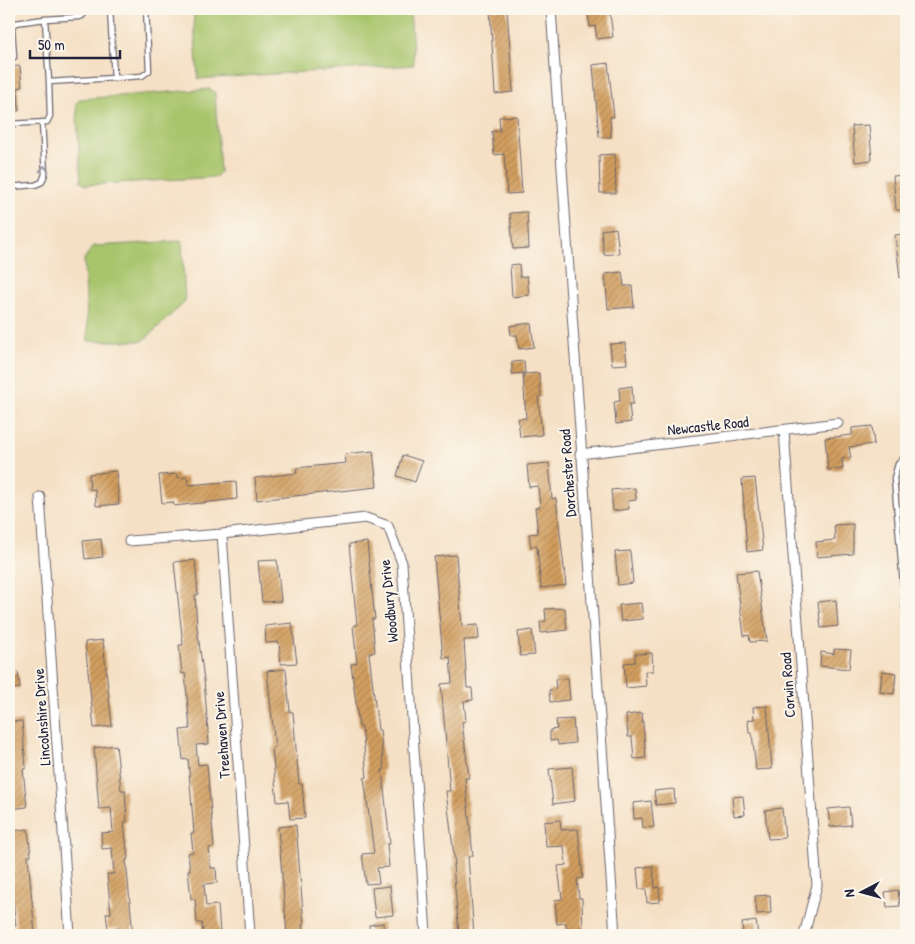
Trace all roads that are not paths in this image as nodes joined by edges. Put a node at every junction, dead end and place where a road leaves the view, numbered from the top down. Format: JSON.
{"nodes":[{"id":1,"x":88,"y":9,"type":"edge"},
{"id":2,"x":110,"y":9,"type":"edge"},
{"id":3,"x":146,"y":9,"type":"edge"},
{"id":4,"x":551,"y":9,"type":"edge"},
{"id":5,"x":45,"y":19,"type":"junction"},
{"id":6,"x":14,"y":57,"type":"dead end"},
{"id":7,"x":114,"y":78,"type":"junction"},
{"id":8,"x":49,"y":82,"type":"junction"},
{"id":9,"x":42,"y":122,"type":"junction"},
{"id":10,"x":9,"y":124,"type":"edge"},
{"id":11,"x":9,"y":187,"type":"edge"},
{"id":12,"x":838,"y":423,"type":"dead end"},
{"id":13,"x":784,"y":431,"type":"junction"},
{"id":14,"x":580,"y":454,"type":"junction"},
{"id":15,"x":906,"y":456,"type":"edge"},
{"id":16,"x":40,"y":497,"type":"dead end"},
{"id":17,"x":222,"y":534,"type":"junction"},
{"id":18,"x":129,"y":540,"type":"dead end"},
{"id":19,"x":906,"y":619,"type":"edge"},
{"id":20,"x":70,"y":935,"type":"edge"},
{"id":21,"x":250,"y":935,"type":"edge"},
{"id":22,"x":426,"y":935,"type":"edge"},
{"id":23,"x":614,"y":935,"type":"edge"},
{"id":24,"x":804,"y":935,"type":"edge"}],
"edges":[{"from":1,"to":5,"type":"lane"},
{"from":2,"to":7,"type":"lane"},
{"from":3,"to":7,"type":"lane"},
{"from":4,"to":14,"type":"street","name":"Dorchester Road"},
{"from":5,"to":6,"type":"lane"},
{"from":5,"to":8,"type":"lane"},
{"from":7,"to":8,"type":"lane"},
{"from":8,"to":9,"type":"lane"},
{"from":9,"to":10,"type":"lane"},
{"from":11,"to":9,"type":"lane","one_way":true},
{"from":12,"to":13,"type":"street","name":"Newcastle Road"},
{"from":13,"to":14,"type":"street","name":"Newcastle Road"},
{"from":13,"to":24,"type":"street","name":"Corwin Road"},
{"from":14,"to":23,"type":"street","name":"Dorchester Road"},
{"from":15,"to":19,"type":"lane"},
{"from":16,"to":20,"type":"street","name":"Lincolnshire Drive"},
{"from":17,"to":18,"type":"street","name":"Woodbury Drive"},
{"from":17,"to":21,"type":"street","name":"Treehaven Drive"},
{"from":17,"to":22,"type":"street","name":"Woodbury Drive"}]}
